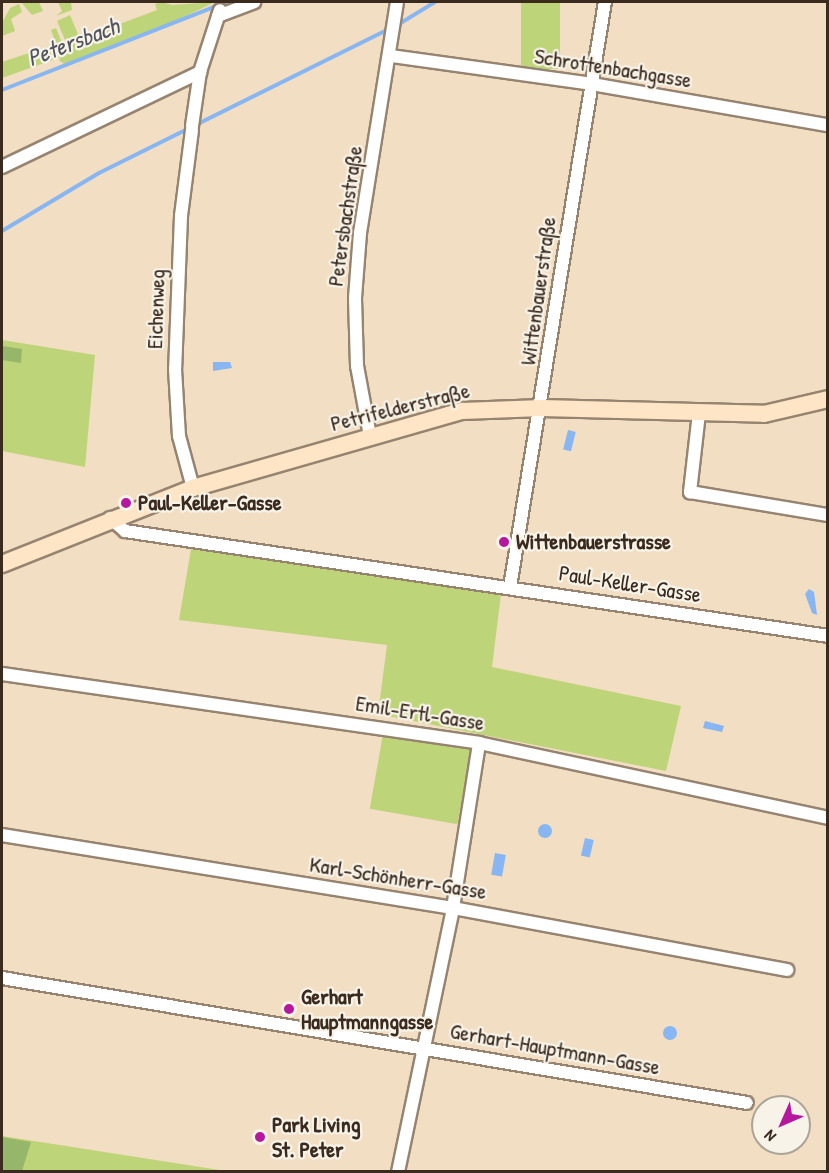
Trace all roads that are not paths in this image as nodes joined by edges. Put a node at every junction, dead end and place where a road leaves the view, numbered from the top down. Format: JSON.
{"nodes":[{"id":1,"x":254,"y":2,"type":"edge"},
{"id":2,"x":397,"y":2,"type":"edge"},
{"id":3,"x":605,"y":2,"type":"edge"},
{"id":4,"x":391,"y":56,"type":"junction"},
{"id":5,"x":200,"y":72,"type":"junction"},
{"id":6,"x":592,"y":84,"type":"junction"},
{"id":7,"x":828,"y":125,"type":"edge"},
{"id":8,"x":2,"y":167,"type":"edge"},
{"id":9,"x":828,"y":399,"type":"edge"},
{"id":10,"x":542,"y":408,"type":"junction"},
{"id":11,"x":699,"y":413,"type":"junction"},
{"id":12,"x":370,"y":436,"type":"junction"},
{"id":13,"x":193,"y":488,"type":"junction"},
{"id":14,"x":828,"y":514,"type":"edge"},
{"id":15,"x":110,"y":518,"type":"junction"},
{"id":16,"x":2,"y":564,"type":"edge"},
{"id":17,"x":510,"y":587,"type":"junction"},
{"id":18,"x":828,"y":636,"type":"edge"},
{"id":19,"x":2,"y":674,"type":"edge"},
{"id":20,"x":479,"y":743,"type":"junction"},
{"id":21,"x":828,"y":818,"type":"edge"},
{"id":22,"x":2,"y":835,"type":"edge"},
{"id":23,"x":453,"y":908,"type":"junction"},
{"id":24,"x":787,"y":970,"type":"dead end"},
{"id":25,"x":2,"y":978,"type":"edge"},
{"id":26,"x":425,"y":1048,"type":"junction"},
{"id":27,"x":747,"y":1103,"type":"dead end"},
{"id":28,"x":398,"y":1172,"type":"edge"}],
"edges":[{"from":1,"to":5,"type":"street","name":"Eichenweg"},
{"from":2,"to":4,"type":"street","name":"Petersbachstraße"},
{"from":3,"to":6,"type":"street","name":"Wittenbauerstraße"},
{"from":4,"to":6,"type":"street","name":"Schrottenbachgasse"},
{"from":4,"to":12,"type":"street","name":"Petersbachstraße"},
{"from":5,"to":8,"type":"street"},
{"from":5,"to":13,"type":"street","name":"Eichenweg"},
{"from":6,"to":7,"type":"street","name":"Schrottenbachgasse"},
{"from":6,"to":10,"type":"street","name":"Wittenbauerstraße"},
{"from":9,"to":11,"type":"main road","name":"Petrifelderstraße"},
{"from":10,"to":11,"type":"main road","name":"Petrifelderstraße"},
{"from":10,"to":12,"type":"main road","name":"Petrifelderstraße"},
{"from":10,"to":17,"type":"street","name":"Wittenbauerstraße"},
{"from":11,"to":14,"type":"street"},
{"from":12,"to":13,"type":"main road","name":"Petrifelderstraße"},
{"from":13,"to":15,"type":"main road","name":"Petrifelderstraße"},
{"from":15,"to":16,"type":"main road","name":"Petrifelderstraße"},
{"from":15,"to":17,"type":"street","name":"Paul-Keller-Gasse"},
{"from":17,"to":18,"type":"street","name":"Paul-Keller-Gasse"},
{"from":19,"to":20,"type":"street","name":"Emil-Ertl-Gasse"},
{"from":20,"to":21,"type":"street","name":"Emil-Ertl-Gasse"},
{"from":20,"to":23,"type":"street"},
{"from":22,"to":23,"type":"street","name":"Karl-Schönherr-Gasse"},
{"from":23,"to":24,"type":"street","name":"Karl-Schönherr-Gasse"},
{"from":23,"to":26,"type":"street"},
{"from":25,"to":26,"type":"street","name":"Gerhart-Hauptmann-Gasse"},
{"from":26,"to":27,"type":"street","name":"Gerhart-Hauptmann-Gasse"},
{"from":26,"to":28,"type":"street"}]}
